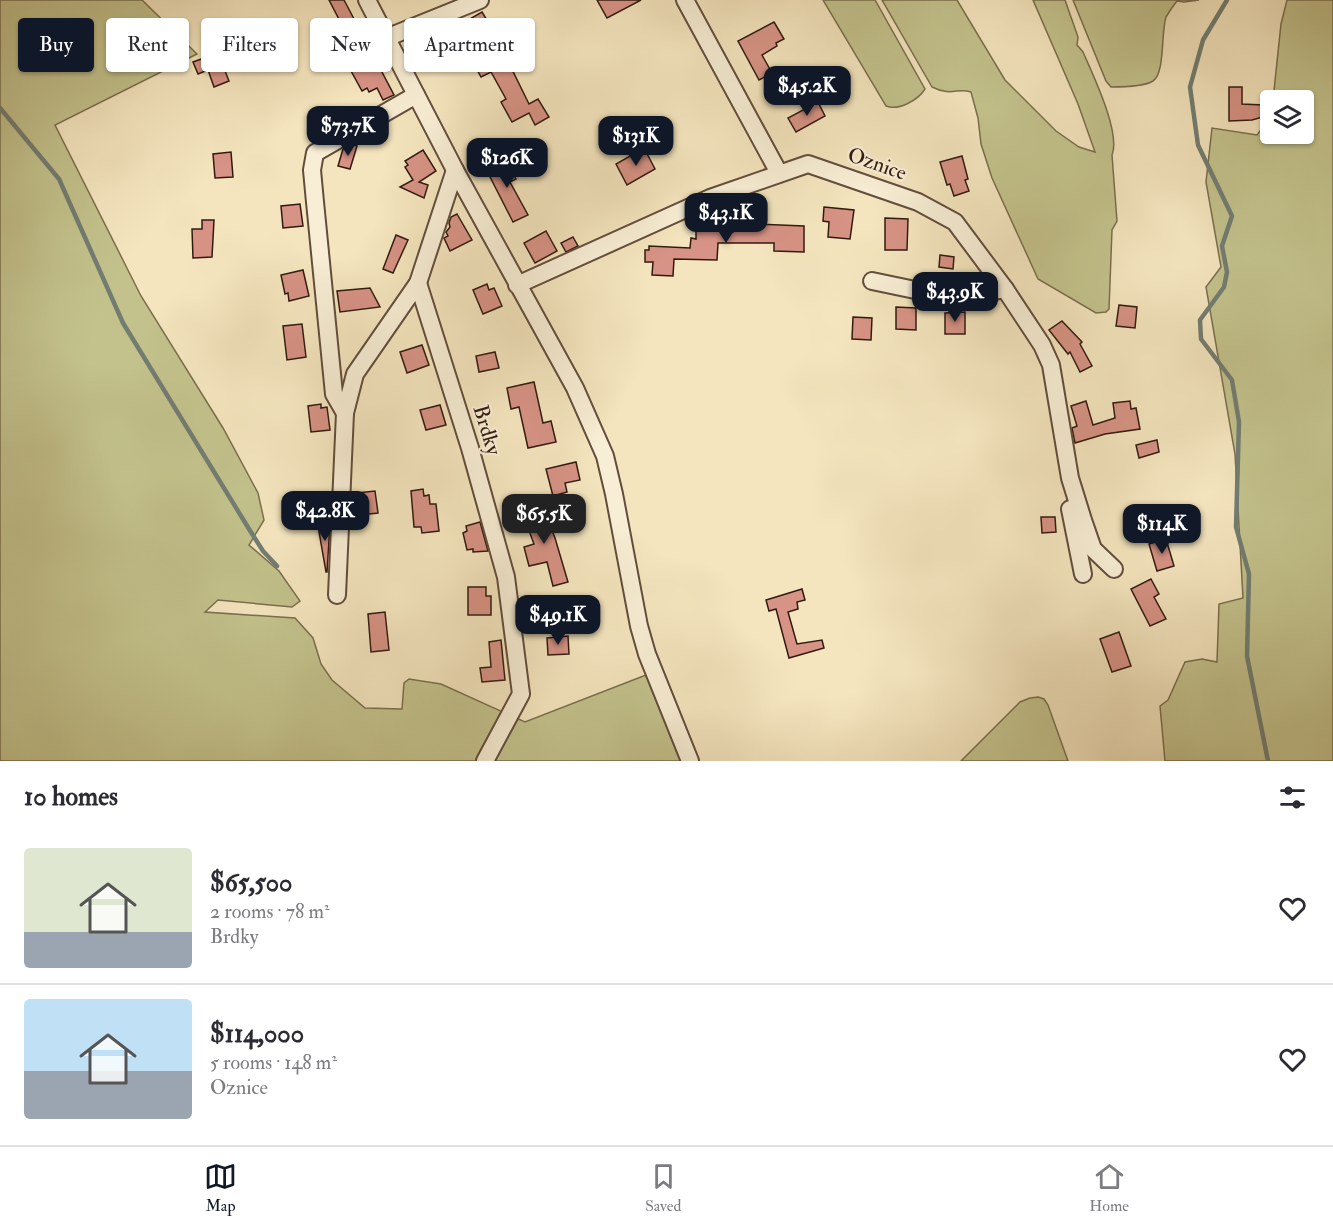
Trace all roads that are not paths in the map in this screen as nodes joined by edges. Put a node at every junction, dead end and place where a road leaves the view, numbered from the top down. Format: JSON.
{"nodes":[{"id":1,"x":367,"y":0,"type":"edge"},
{"id":2,"x":480,"y":0,"type":"edge"},
{"id":3,"x":685,"y":0,"type":"edge"},
{"id":4,"x":376,"y":18,"type":"edge"},
{"id":5,"x":392,"y":36,"type":"edge"},
{"id":6,"x":392,"y":49,"type":"edge"},
{"id":7,"x":416,"y":95,"type":"junction"},
{"id":8,"x":455,"y":170,"type":"junction"},
{"id":9,"x":779,"y":172,"type":"junction"},
{"id":10,"x":872,"y":281,"type":"dead end"},
{"id":11,"x":418,"y":283,"type":"junction"},
{"id":12,"x":517,"y":285,"type":"junction"},
{"id":13,"x":1005,"y":289,"type":"junction"},
{"id":14,"x":345,"y":413,"type":"junction"},
{"id":15,"x":1070,"y":478,"type":"junction"},
{"id":16,"x":1093,"y":549,"type":"junction"},
{"id":17,"x":1114,"y":569,"type":"dead end"},
{"id":18,"x":337,"y":595,"type":"dead end"},
{"id":19,"x":485,"y":761,"type":"edge"},
{"id":20,"x":690,"y":761,"type":"edge"}],
"edges":[{"from":1,"to":4,"type":"street"},
{"from":2,"to":5,"type":"street"},
{"from":3,"to":9,"type":"street"},
{"from":6,"to":7,"type":"street"},
{"from":7,"to":8,"type":"street"},
{"from":7,"to":14,"type":"street"},
{"from":8,"to":11,"type":"street"},
{"from":8,"to":12,"type":"street"},
{"from":9,"to":12,"type":"street","name":"Oznice"},
{"from":9,"to":13,"type":"street","name":"Oznice"},
{"from":10,"to":13,"type":"street"},
{"from":11,"to":14,"type":"street"},
{"from":11,"to":19,"type":"street","name":"Brdky"},
{"from":12,"to":20,"type":"street"},
{"from":13,"to":15,"type":"street","name":"Oznice"},
{"from":14,"to":18,"type":"street"},
{"from":15,"to":16,"type":"street"},
{"from":15,"to":16,"type":"street"},
{"from":16,"to":17,"type":"street"}]}
